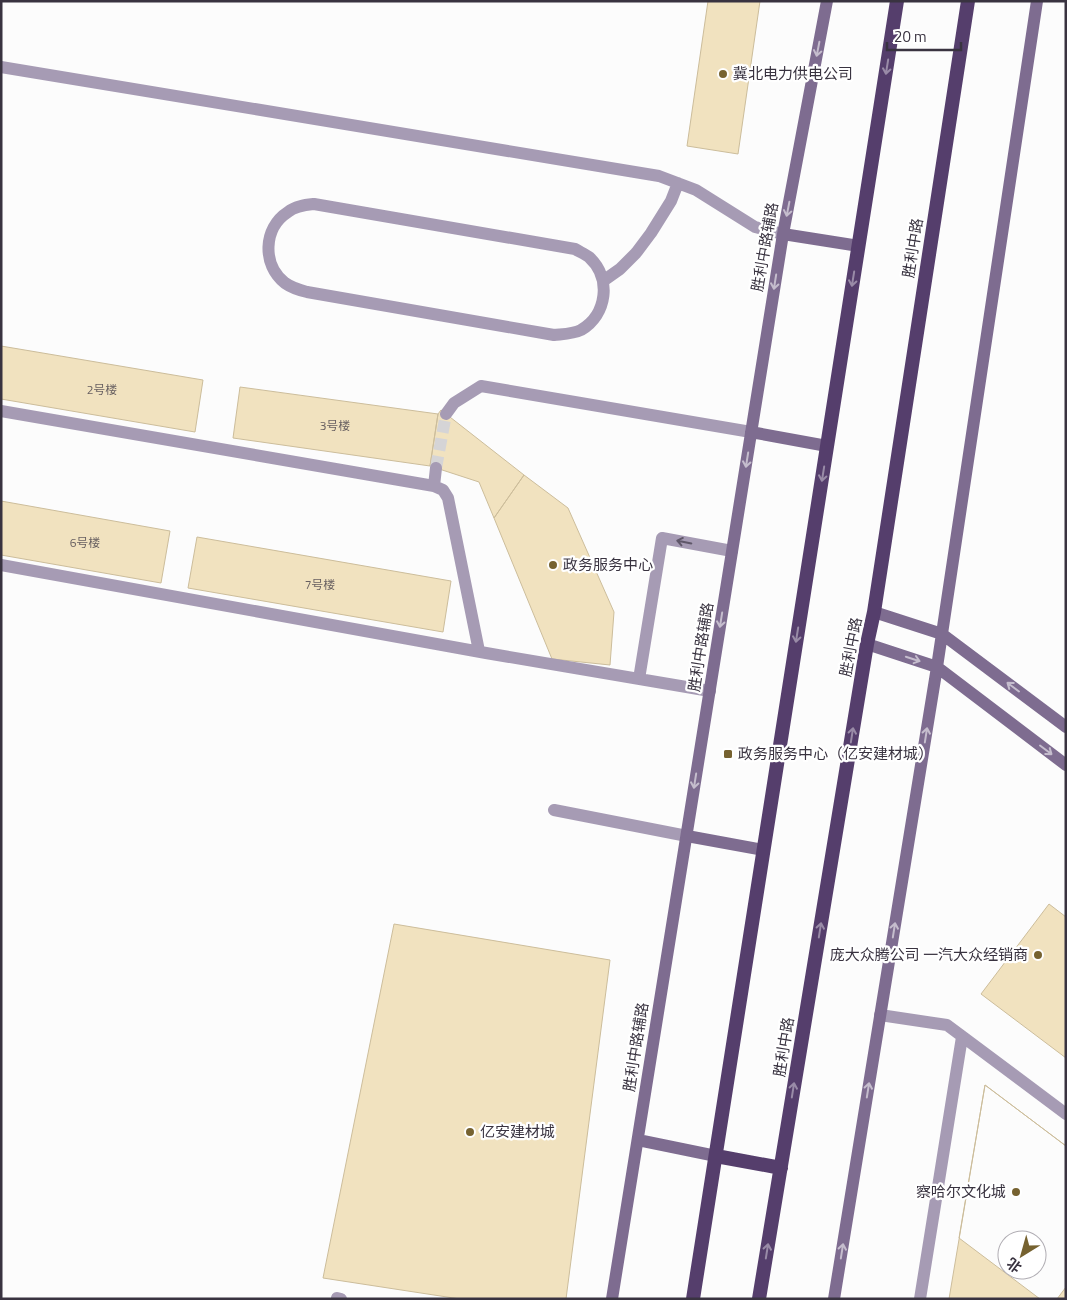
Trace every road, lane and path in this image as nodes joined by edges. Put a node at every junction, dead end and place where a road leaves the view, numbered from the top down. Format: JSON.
{"nodes":[{"id":1,"x":827,"y":1,"type":"edge"},
{"id":2,"x":897,"y":1,"type":"edge"},
{"id":3,"x":968,"y":1,"type":"edge"},
{"id":4,"x":1037,"y":1,"type":"edge"},
{"id":5,"x":1,"y":66,"type":"edge"},
{"id":6,"x":678,"y":183,"type":"junction"},
{"id":7,"x":783,"y":234,"type":"junction"},
{"id":8,"x":859,"y":246,"type":"junction"},
{"id":9,"x":603,"y":281,"type":"junction"},
{"id":10,"x":1,"y":411,"type":"edge"},
{"id":11,"x":446,"y":414,"type":"tunnel mouth"},
{"id":12,"x":751,"y":432,"type":"junction"},
{"id":13,"x":827,"y":446,"type":"junction"},
{"id":14,"x":436,"y":468,"type":"tunnel mouth"},
{"id":15,"x":434,"y":486,"type":"junction"},
{"id":16,"x":732,"y":551,"type":"junction"},
{"id":17,"x":1,"y":565,"type":"edge"},
{"id":18,"x":874,"y":612,"type":"junction"},
{"id":19,"x":942,"y":634,"type":"junction"},
{"id":20,"x":867,"y":644,"type":"junction"},
{"id":21,"x":479,"y":651,"type":"junction"},
{"id":22,"x":937,"y":667,"type":"junction"},
{"id":23,"x":639,"y":679,"type":"junction"},
{"id":24,"x":710,"y":691,"type":"junction"},
{"id":25,"x":1066,"y":727,"type":"edge"},
{"id":26,"x":1066,"y":765,"type":"edge"},
{"id":27,"x":554,"y":810,"type":"dead end"},
{"id":28,"x":687,"y":836,"type":"junction"},
{"id":29,"x":764,"y":850,"type":"junction"},
{"id":30,"x":880,"y":1015,"type":"junction"},
{"id":31,"x":962,"y":1037,"type":"junction"},
{"id":32,"x":1066,"y":1114,"type":"edge"},
{"id":33,"x":638,"y":1140,"type":"junction"},
{"id":34,"x":716,"y":1156,"type":"junction"},
{"id":35,"x":781,"y":1168,"type":"junction"},
{"id":36,"x":337,"y":1298,"type":"edge"},
{"id":37,"x":341,"y":1299,"type":"edge"},
{"id":38,"x":612,"y":1299,"type":"edge"},
{"id":39,"x":693,"y":1299,"type":"edge"},
{"id":40,"x":759,"y":1299,"type":"edge"},
{"id":41,"x":834,"y":1299,"type":"edge"},
{"id":42,"x":920,"y":1299,"type":"edge"}],
"edges":[{"from":1,"to":7,"type":"main road","name":"胜利中路辅路","one_way":true},
{"from":2,"to":8,"type":"highway","one_way":true},
{"from":3,"to":18,"type":"highway","name":"胜利中路"},
{"from":4,"to":19,"type":"main road"},
{"from":5,"to":6,"type":"street"},
{"from":6,"to":7,"type":"street"},
{"from":6,"to":9,"type":"street"},
{"from":7,"to":8,"type":"main road"},
{"from":7,"to":12,"type":"main road","name":"胜利中路辅路","one_way":true},
{"from":8,"to":13,"type":"highway","one_way":true},
{"from":9,"to":9,"type":"street"},
{"from":10,"to":15,"type":"street"},
{"from":11,"to":12,"type":"street"},
{"from":12,"to":13,"type":"main road"},
{"from":12,"to":16,"type":"main road","name":"胜利中路辅路","one_way":true},
{"from":13,"to":29,"type":"highway","one_way":true},
{"from":14,"to":15,"type":"street"},
{"from":15,"to":21,"type":"street"},
{"from":16,"to":23,"type":"street","one_way":true},
{"from":16,"to":24,"type":"main road","name":"胜利中路辅路","one_way":true},
{"from":17,"to":21,"type":"street"},
{"from":18,"to":19,"type":"main road"},
{"from":18,"to":20,"type":"highway","name":"胜利中路"},
{"from":19,"to":22,"type":"main road"},
{"from":25,"to":19,"type":"main road","one_way":true},
{"from":20,"to":22,"type":"main road","one_way":true},
{"from":35,"to":20,"type":"highway","name":"胜利中路","one_way":true},
{"from":21,"to":23,"type":"street"},
{"from":22,"to":26,"type":"main road","one_way":true},
{"from":30,"to":22,"type":"main road","one_way":true},
{"from":23,"to":24,"type":"street"},
{"from":24,"to":28,"type":"main road","name":"胜利中路辅路","one_way":true},
{"from":27,"to":28,"type":"street"},
{"from":28,"to":29,"type":"main road"},
{"from":28,"to":33,"type":"main road","name":"胜利中路辅路"},
{"from":29,"to":34,"type":"highway"},
{"from":30,"to":31,"type":"street"},
{"from":41,"to":30,"type":"main road","one_way":true},
{"from":31,"to":32,"type":"street"},
{"from":31,"to":42,"type":"street"},
{"from":33,"to":34,"type":"main road"},
{"from":33,"to":38,"type":"main road","name":"胜利中路辅路"},
{"from":34,"to":35,"type":"highway"},
{"from":34,"to":39,"type":"highway"},
{"from":40,"to":35,"type":"highway","name":"胜利中路","one_way":true},
{"from":36,"to":37,"type":"street"}]}
